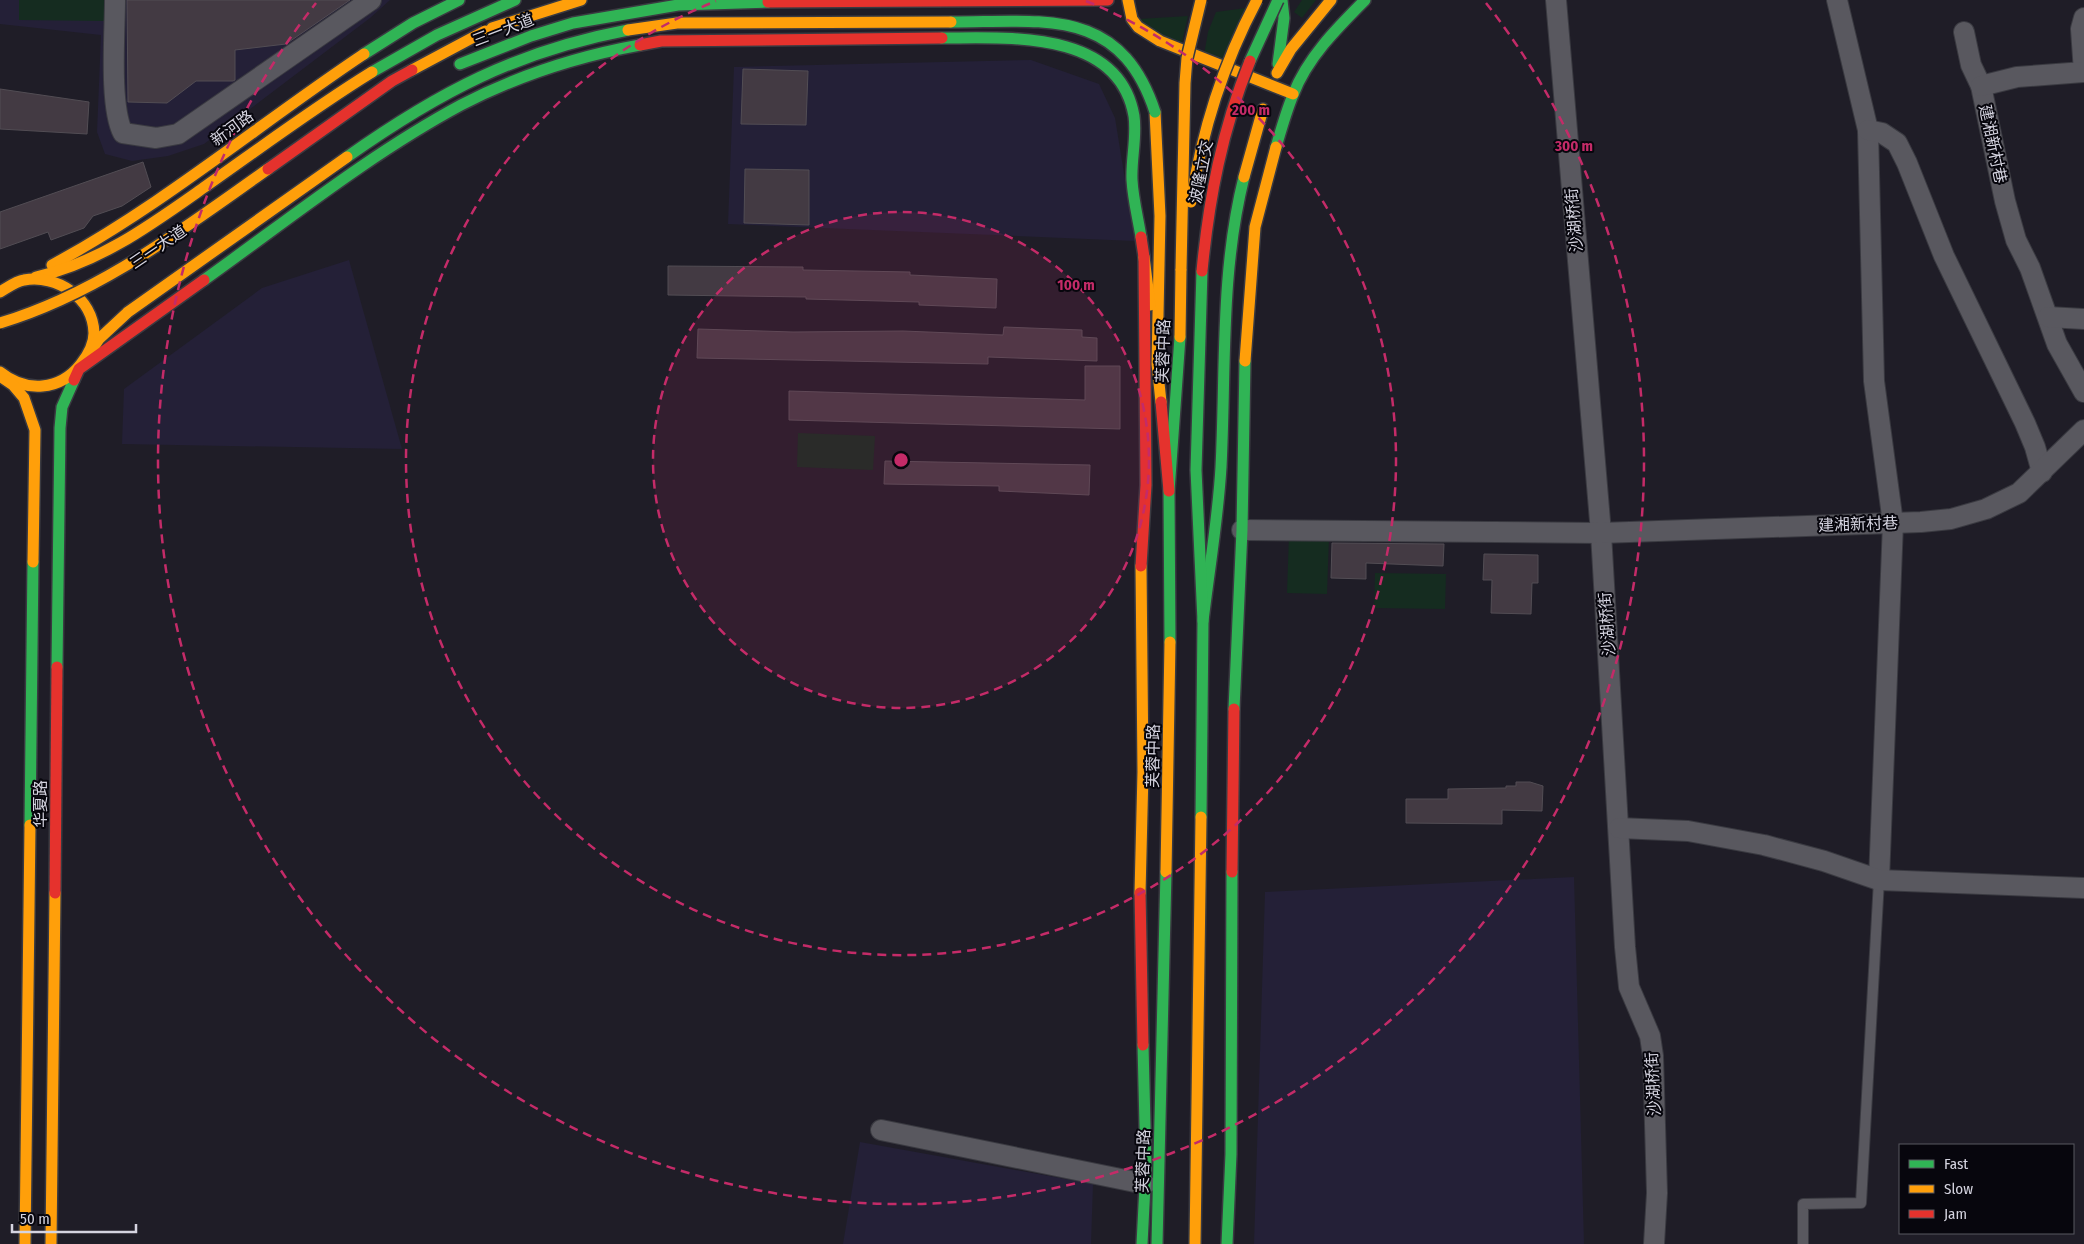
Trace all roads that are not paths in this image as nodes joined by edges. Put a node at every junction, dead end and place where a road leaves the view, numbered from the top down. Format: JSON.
{"nodes":[{"id":1,"x":115,"y":0,"type":"edge"},
{"id":2,"x":371,"y":0,"type":"edge"},
{"id":3,"x":435,"y":0,"type":"edge"},
{"id":4,"x":516,"y":0,"type":"edge"},
{"id":5,"x":581,"y":0,"type":"edge"},
{"id":6,"x":1108,"y":0,"type":"edge"},
{"id":7,"x":1128,"y":0,"type":"edge"},
{"id":8,"x":1200,"y":0,"type":"edge"},
{"id":9,"x":1257,"y":0,"type":"edge"},
{"id":10,"x":1278,"y":0,"type":"edge"},
{"id":11,"x":1282,"y":0,"type":"edge"},
{"id":12,"x":1331,"y":0,"type":"edge"},
{"id":13,"x":1366,"y":0,"type":"edge"},
{"id":14,"x":1556,"y":0,"type":"edge"},
{"id":15,"x":1836,"y":0,"type":"edge"},
{"id":16,"x":457,"y":1,"type":"edge"},
{"id":17,"x":1095,"y":1,"type":"edge"},
{"id":18,"x":609,"y":15,"type":"junction"},
{"id":19,"x":527,"y":16,"type":"junction"},
{"id":20,"x":401,"y":17,"type":"dead end"},
{"id":21,"x":2084,"y":18,"type":"edge"},
{"id":22,"x":461,"y":23,"type":"junction"},
{"id":23,"x":676,"y":23,"type":"junction"},
{"id":24,"x":1964,"y":32,"type":"dead end"},
{"id":25,"x":1133,"y":34,"type":"junction"},
{"id":26,"x":531,"y":36,"type":"junction"},
{"id":27,"x":386,"y":38,"type":"junction"},
{"id":28,"x":1106,"y":66,"type":"junction"},
{"id":29,"x":452,"y":69,"type":"dead end"},
{"id":30,"x":2084,"y":72,"type":"edge"},
{"id":31,"x":481,"y":76,"type":"junction"},
{"id":32,"x":1981,"y":86,"type":"junction"},
{"id":33,"x":1293,"y":94,"type":"junction"},
{"id":34,"x":1263,"y":109,"type":"dead end"},
{"id":35,"x":1868,"y":130,"type":"junction"},
{"id":36,"x":1144,"y":257,"type":"junction"},
{"id":37,"x":1181,"y":270,"type":"junction"},
{"id":38,"x":36,"y":277,"type":"junction"},
{"id":39,"x":21,"y":279,"type":"junction"},
{"id":40,"x":3,"y":289,"type":"edge"},
{"id":41,"x":93,"y":303,"type":"dead end"},
{"id":42,"x":76,"y":311,"type":"dead end"},
{"id":43,"x":2048,"y":317,"type":"junction"},
{"id":44,"x":2084,"y":319,"type":"edge"},
{"id":45,"x":0,"y":323,"type":"edge"},
{"id":46,"x":87,"y":357,"type":"junction"},
{"id":47,"x":1157,"y":364,"type":"junction"},
{"id":48,"x":79,"y":369,"type":"junction"},
{"id":49,"x":2,"y":376,"type":"edge"},
{"id":50,"x":2084,"y":392,"type":"edge"},
{"id":51,"x":2084,"y":430,"type":"edge"},
{"id":52,"x":2042,"y":472,"type":"junction"},
{"id":53,"x":1169,"y":491,"type":"junction"},
{"id":54,"x":1893,"y":523,"type":"junction"},
{"id":55,"x":1242,"y":530,"type":"junction"},
{"id":56,"x":1601,"y":533,"type":"junction"},
{"id":57,"x":1203,"y":621,"type":"junction"},
{"id":58,"x":1620,"y":828,"type":"junction"},
{"id":59,"x":1879,"y":880,"type":"junction"},
{"id":60,"x":2084,"y":888,"type":"edge"},
{"id":61,"x":881,"y":1130,"type":"dead end"},
{"id":62,"x":1145,"y":1184,"type":"junction"},
{"id":63,"x":25,"y":1244,"type":"edge"},
{"id":64,"x":51,"y":1244,"type":"edge"},
{"id":65,"x":1142,"y":1244,"type":"edge"},
{"id":66,"x":1157,"y":1244,"type":"edge"},
{"id":67,"x":1194,"y":1244,"type":"edge"},
{"id":68,"x":1227,"y":1244,"type":"edge"},
{"id":69,"x":1654,"y":1244,"type":"edge"},
{"id":70,"x":1803,"y":1244,"type":"edge"}],
"edges":[{"from":1,"to":2,"type":"street"},
{"from":3,"to":16,"type":"main road"},
{"from":4,"to":22,"type":"main road"},
{"from":5,"to":19,"type":"main road","name":"三一大道"},
{"from":6,"to":17,"type":"main road"},
{"from":7,"to":25,"type":"main road"},
{"from":8,"to":37,"type":"main road","bridge":true},
{"from":9,"to":37,"type":"main road","name":"波隆立交","bridge":true},
{"from":10,"to":57,"type":"main road","name":"波隆立交","bridge":true},
{"from":11,"to":12,"type":"main road"},
{"from":13,"to":33,"type":"main road"},
{"from":14,"to":56,"type":"street","name":"沙湖桥街"},
{"from":15,"to":35,"type":"street"},
{"from":16,"to":27,"type":"main road","name":"新河路"},
{"from":17,"to":18,"type":"main road","name":"三一大道"},
{"from":18,"to":23,"type":"main road","bridge":true},
{"from":18,"to":26,"type":"main road","name":"三一大道"},
{"from":19,"to":22,"type":"main road"},
{"from":19,"to":45,"type":"main road","name":"三一大道","bridge":true},
{"from":20,"to":27,"type":"main road"},
{"from":21,"to":30,"type":"street"},
{"from":22,"to":38,"type":"main road"},
{"from":23,"to":31,"type":"main road","bridge":true},
{"from":23,"to":47,"type":"main road","bridge":true},
{"from":24,"to":32,"type":"street","name":"建湘新村巷"},
{"from":25,"to":28,"type":"main road"},
{"from":25,"to":33,"type":"main road"},
{"from":26,"to":29,"type":"main road","name":"三一大道"},
{"from":26,"to":31,"type":"main road"},
{"from":27,"to":39,"type":"main road","name":"新河路"},
{"from":28,"to":36,"type":"main road"},
{"from":28,"to":48,"type":"main road"},
{"from":30,"to":32,"type":"street"},
{"from":31,"to":46,"type":"main road","bridge":true},
{"from":32,"to":43,"type":"street","name":"建湘新村巷"},
{"from":33,"to":55,"type":"main road"},
{"from":34,"to":57,"type":"main road"},
{"from":35,"to":52,"type":"street"},
{"from":35,"to":54,"type":"street"},
{"from":36,"to":47,"type":"main road"},
{"from":36,"to":62,"type":"main road"},
{"from":37,"to":53,"type":"main road","name":"芙蓉中路"},
{"from":38,"to":39,"type":"main road"},
{"from":38,"to":46,"type":"main road"},
{"from":39,"to":40,"type":"main road","name":"新河路"},
{"from":41,"to":42,"type":"main road"},
{"from":43,"to":44,"type":"street"},
{"from":43,"to":50,"type":"street","name":"建湘新村巷"},
{"from":46,"to":48,"type":"main road"},
{"from":47,"to":53,"type":"main road"},
{"from":48,"to":49,"type":"main road"},
{"from":48,"to":64,"type":"main road","name":"华夏路"},
{"from":49,"to":63,"type":"main road","name":"华夏路"},
{"from":51,"to":52,"type":"street","name":"建湘新村巷"},
{"from":52,"to":54,"type":"street","name":"建湘新村巷"},
{"from":53,"to":66,"type":"main road","name":"芙蓉中路"},
{"from":54,"to":56,"type":"street","name":"建湘新村巷"},
{"from":54,"to":59,"type":"street"},
{"from":55,"to":56,"type":"street","name":"建湘新村巷"},
{"from":55,"to":68,"type":"main road"},
{"from":56,"to":58,"type":"street","name":"沙湖桥街"},
{"from":57,"to":67,"type":"main road"},
{"from":58,"to":59,"type":"street"},
{"from":58,"to":69,"type":"street","name":"沙湖桥街"},
{"from":59,"to":60,"type":"street"},
{"from":59,"to":70,"type":"lane"},
{"from":61,"to":62,"type":"street"},
{"from":62,"to":65,"type":"main road"}]}
